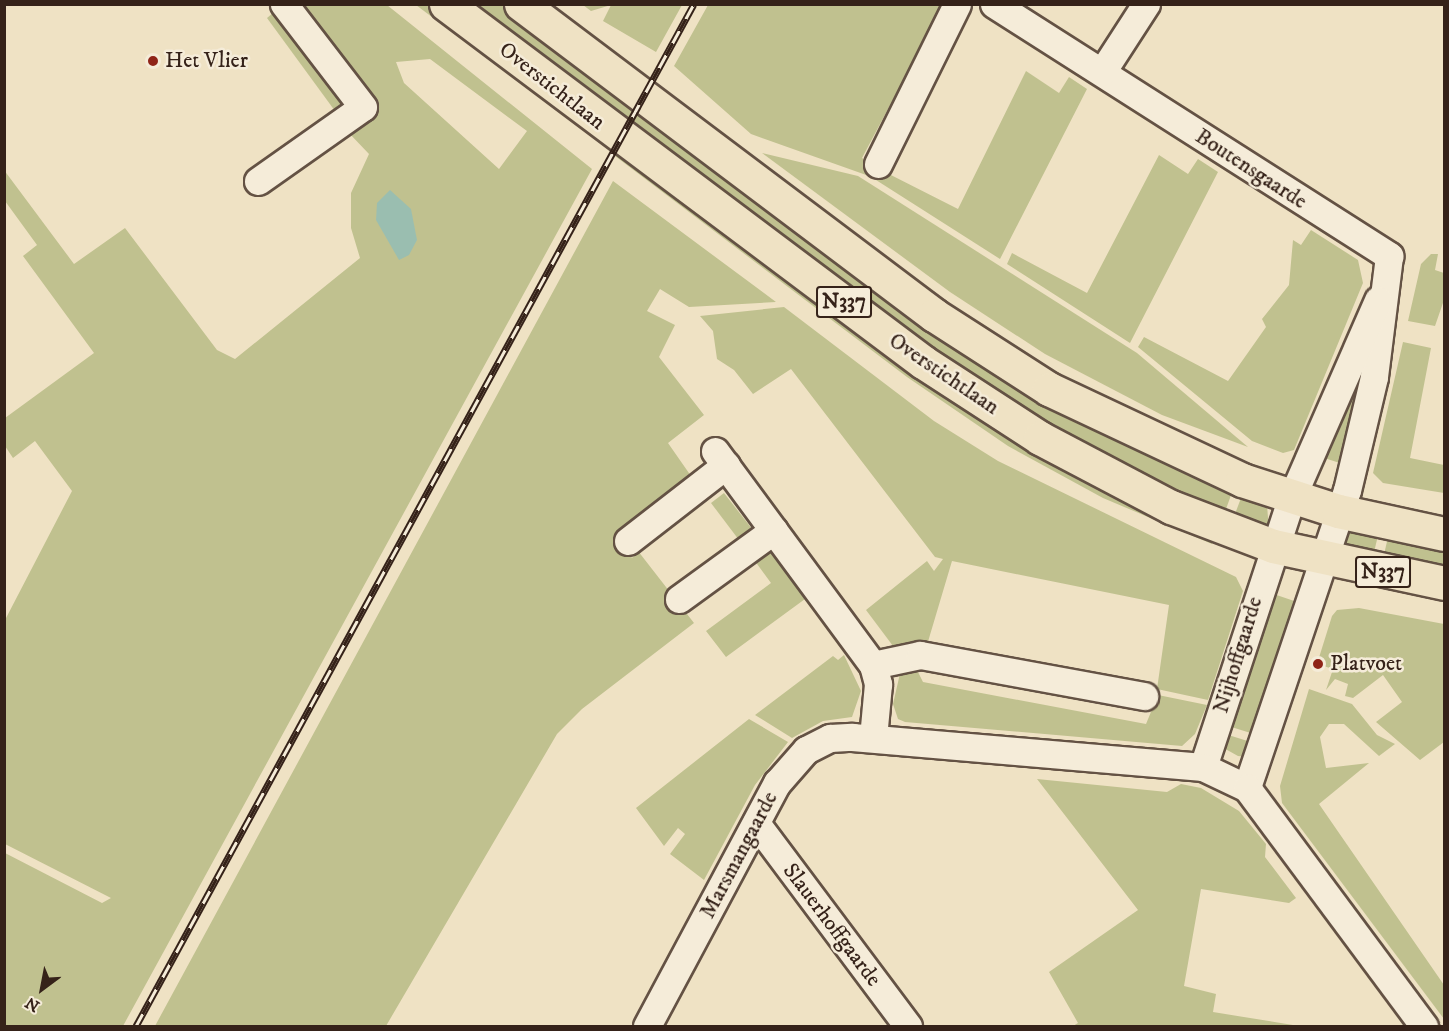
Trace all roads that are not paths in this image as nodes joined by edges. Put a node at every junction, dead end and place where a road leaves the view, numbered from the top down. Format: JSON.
{"nodes":[{"id":1,"x":284,"y":4,"type":"edge"},
{"id":2,"x":446,"y":4,"type":"edge"},
{"id":3,"x":521,"y":4,"type":"edge"},
{"id":4,"x":957,"y":4,"type":"edge"},
{"id":5,"x":994,"y":4,"type":"edge"},
{"id":6,"x":1146,"y":4,"type":"edge"},
{"id":7,"x":1102,"y":72,"type":"junction"},
{"id":8,"x":878,"y":164,"type":"dead end"},
{"id":9,"x":258,"y":181,"type":"dead end"},
{"id":10,"x":1392,"y":271,"type":"junction"},
{"id":11,"x":1296,"y":486,"type":"junction"},
{"id":12,"x":1338,"y":511,"type":"junction"},
{"id":13,"x":774,"y":530,"type":"junction"},
{"id":14,"x":1444,"y":534,"type":"edge"},
{"id":15,"x":628,"y":540,"type":"dead end"},
{"id":16,"x":1274,"y":546,"type":"junction"},
{"id":17,"x":1321,"y":559,"type":"junction"},
{"id":18,"x":1444,"y":583,"type":"edge"},
{"id":19,"x":679,"y":599,"type":"dead end"},
{"id":20,"x":873,"y":665,"type":"junction"},
{"id":21,"x":1144,"y":696,"type":"dead end"},
{"id":22,"x":873,"y":738,"type":"junction"},
{"id":23,"x":1203,"y":767,"type":"junction"},
{"id":24,"x":1247,"y":788,"type":"junction"},
{"id":25,"x":756,"y":823,"type":"junction"},
{"id":26,"x":647,"y":1026,"type":"edge"},
{"id":27,"x":908,"y":1026,"type":"edge"},
{"id":28,"x":1424,"y":1026,"type":"edge"}],
"edges":[{"from":1,"to":9,"type":"street"},
{"from":2,"to":16,"type":"main road","name":"Overstichtlaan","number":"N337"},
{"from":3,"to":11,"type":"main road","name":"Overstichtlaan","number":"N337"},
{"from":4,"to":8,"type":"street"},
{"from":5,"to":7,"type":"street","name":"Boutensgaarde"},
{"from":6,"to":7,"type":"street"},
{"from":7,"to":10,"type":"street","name":"Boutensgaarde"},
{"from":10,"to":11,"type":"street"},
{"from":10,"to":12,"type":"street"},
{"from":11,"to":12,"type":"main road","name":"Overstichtlaan","number":"N337"},
{"from":11,"to":16,"type":"street","name":"Nijhoffgaarde"},
{"from":12,"to":14,"type":"main road","name":"Overstichtlaan","number":"N337"},
{"from":12,"to":17,"type":"street"},
{"from":13,"to":15,"type":"street"},
{"from":13,"to":19,"type":"street"},
{"from":13,"to":20,"type":"street"},
{"from":16,"to":17,"type":"main road","name":"Overstichtlaan","number":"N337"},
{"from":16,"to":23,"type":"street","name":"Nijhoffgaarde"},
{"from":17,"to":18,"type":"main road","name":"Overstichtlaan","number":"N337"},
{"from":17,"to":24,"type":"street"},
{"from":20,"to":21,"type":"street"},
{"from":20,"to":22,"type":"street"},
{"from":22,"to":23,"type":"street","name":"Marsmangaarde"},
{"from":22,"to":25,"type":"street","name":"Marsmangaarde"},
{"from":23,"to":24,"type":"street"},
{"from":24,"to":28,"type":"street"},
{"from":25,"to":26,"type":"street","name":"Marsmangaarde"},
{"from":25,"to":27,"type":"street","name":"Slauerhoffgaarde"}]}
